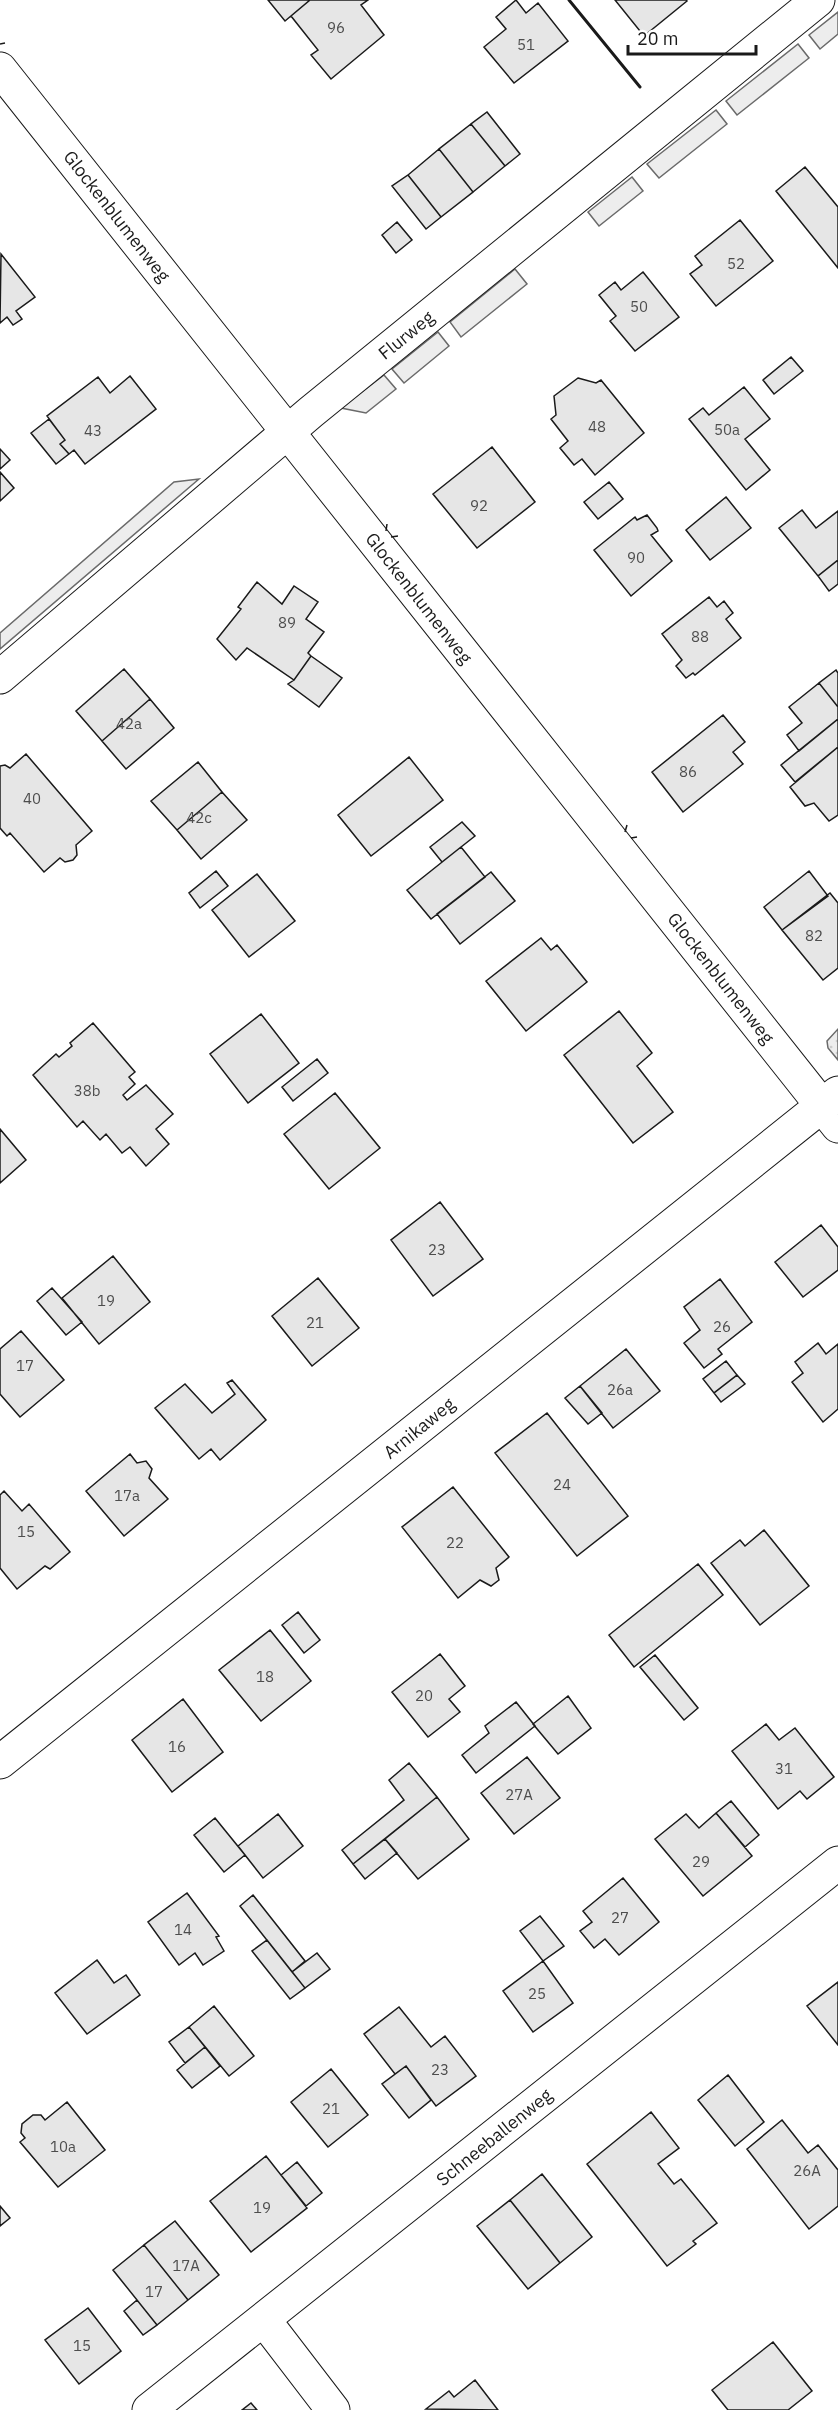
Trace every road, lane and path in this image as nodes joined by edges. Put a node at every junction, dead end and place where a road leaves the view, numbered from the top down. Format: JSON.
{"nodes":[{"id":1,"x":818,"y":0,"type":"edge"},
{"id":2,"x":0,"y":69,"type":"edge"},
{"id":3,"x":288,"y":432,"type":"junction"},
{"id":4,"x":0,"y":676,"type":"edge"},
{"id":5,"x":833,"y":1108,"type":"edge"},
{"id":6,"x":0,"y":1762,"type":"edge"},
{"id":7,"x":838,"y":1863,"type":"edge"},
{"id":8,"x":264,"y":2320,"type":"junction"},
{"id":9,"x":149,"y":2410,"type":"edge"},
{"id":10,"x":333,"y":2410,"type":"edge"}],
"edges":[{"from":1,"to":3,"type":"street","name":"Flurweg"},
{"from":2,"to":3,"type":"street","name":"Glockenblumenweg"},
{"from":3,"to":4,"type":"street","name":"Flurweg"},
{"from":3,"to":5,"type":"street","name":"Glockenblumenweg"},
{"from":5,"to":6,"type":"street","name":"Arnikaweg"},
{"from":7,"to":8,"type":"street","name":"Schneeballenweg"},
{"from":8,"to":9,"type":"street","name":"Schneeballenweg"},
{"from":8,"to":10,"type":"street"}]}
